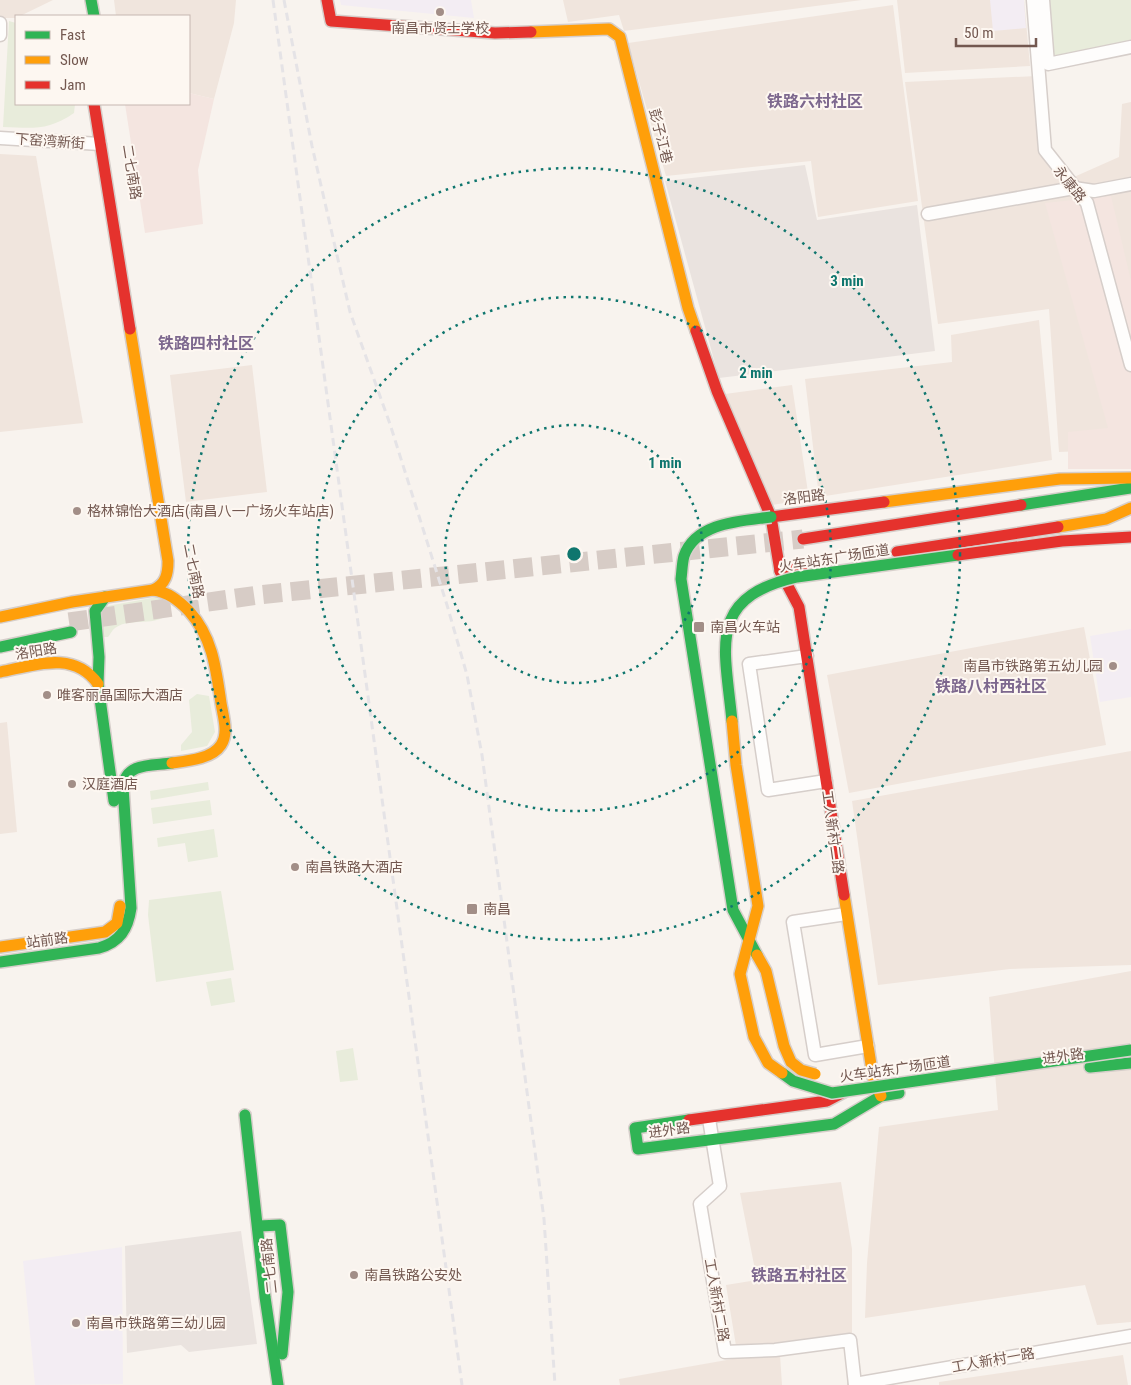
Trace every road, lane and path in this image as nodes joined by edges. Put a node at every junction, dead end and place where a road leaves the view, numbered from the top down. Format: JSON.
{"nodes":[{"id":1,"x":91,"y":0,"type":"edge"},
{"id":2,"x":327,"y":0,"type":"edge"},
{"id":3,"x":1033,"y":0,"type":"edge"},
{"id":4,"x":1043,"y":0,"type":"edge"},
{"id":5,"x":94,"y":15,"type":"edge"},
{"id":6,"x":0,"y":23,"type":"edge"},
{"id":7,"x":0,"y":35,"type":"edge"},
{"id":8,"x":1131,"y":47,"type":"edge"},
{"id":9,"x":94,"y":105,"type":"edge"},
{"id":10,"x":0,"y":138,"type":"edge"},
{"id":11,"x":100,"y":144,"type":"junction"},
{"id":12,"x":117,"y":172,"type":"dead end"},
{"id":13,"x":1131,"y":184,"type":"edge"},
{"id":14,"x":1074,"y":188,"type":"junction"},
{"id":15,"x":928,"y":214,"type":"dead end"},
{"id":16,"x":1131,"y":364,"type":"edge"},
{"id":17,"x":1131,"y":478,"type":"edge"},
{"id":18,"x":1131,"y":488,"type":"edge"},
{"id":19,"x":1131,"y":498,"type":"edge"},
{"id":20,"x":1131,"y":508,"type":"edge"},
{"id":21,"x":771,"y":517,"type":"junction"},
{"id":22,"x":1131,"y":537,"type":"edge"},
{"id":23,"x":780,"y":571,"type":"junction"},
{"id":24,"x":153,"y":590,"type":"junction"},
{"id":25,"x":105,"y":597,"type":"junction"},
{"id":26,"x":72,"y":602,"type":"junction"},
{"id":27,"x":182,"y":604,"type":"junction"},
{"id":28,"x":0,"y":617,"type":"edge"},
{"id":29,"x":0,"y":638,"type":"edge"},
{"id":30,"x":0,"y":647,"type":"edge"},
{"id":31,"x":806,"y":656,"type":"junction"},
{"id":32,"x":66,"y":662,"type":"junction"},
{"id":33,"x":0,"y":672,"type":"edge"},
{"id":34,"x":98,"y":684,"type":"junction"},
{"id":35,"x":826,"y":781,"type":"junction"},
{"id":36,"x":846,"y":914,"type":"junction"},
{"id":37,"x":96,"y":933,"type":"junction"},
{"id":38,"x":750,"y":941,"type":"junction"},
{"id":39,"x":0,"y":947,"type":"edge"},
{"id":40,"x":99,"y":948,"type":"junction"},
{"id":41,"x":0,"y":962,"type":"edge"},
{"id":42,"x":1131,"y":1041,"type":"edge"},
{"id":43,"x":868,"y":1046,"type":"junction"},
{"id":44,"x":1131,"y":1050,"type":"edge"},
{"id":45,"x":1131,"y":1063,"type":"edge"},
{"id":46,"x":825,"y":1075,"type":"dead end"},
{"id":47,"x":857,"y":1077,"type":"dead end"},
{"id":48,"x":873,"y":1077,"type":"junction"},
{"id":49,"x":881,"y":1096,"type":"junction"},
{"id":50,"x":245,"y":1115,"type":"dead end"},
{"id":51,"x":709,"y":1119,"type":"junction"},
{"id":52,"x":712,"y":1139,"type":"junction"},
{"id":53,"x":259,"y":1226,"type":"junction"},
{"id":54,"x":1131,"y":1336,"type":"edge"},
{"id":55,"x":278,"y":1385,"type":"edge"},
{"id":56,"x":286,"y":1385,"type":"edge"},
{"id":57,"x":855,"y":1385,"type":"edge"}],
"edges":[{"from":1,"to":5,"type":"main road"},
{"from":2,"to":21,"type":"main road","name":"彭子江巷"},
{"from":3,"to":14,"type":"street","name":"永康路"},
{"from":4,"to":8,"type":"street"},
{"from":6,"to":7,"type":"street"},
{"from":9,"to":11,"type":"main road","name":"二七南路"},
{"from":10,"to":11,"type":"street","name":"下窑湾新街"},
{"from":11,"to":24,"type":"main road","name":"二七南路"},
{"from":12,"to":27,"type":"main road","name":"二七南路"},
{"from":13,"to":14,"type":"street"},
{"from":14,"to":15,"type":"street"},
{"from":14,"to":16,"type":"street","name":"永康路"},
{"from":17,"to":21,"type":"main road","name":"洛阳路"},
{"from":18,"to":19,"type":"main road"},
{"from":20,"to":23,"type":"main road"},
{"from":21,"to":23,"type":"main road","name":"洛阳路"},
{"from":21,"to":38,"type":"main road","name":"火车站东广场匝道","bridge":true},
{"from":22,"to":38,"type":"main road","name":"火车站东广场匝道","bridge":true},
{"from":23,"to":31,"type":"main road","name":"工人新村二路"},
{"from":24,"to":25,"type":"main road"},
{"from":24,"to":27,"type":"main road"},
{"from":25,"to":26,"type":"main road"},
{"from":25,"to":34,"type":"main road"},
{"from":26,"to":28,"type":"main road"},
{"from":26,"to":32,"type":"main road"},
{"from":27,"to":40,"type":"main road","name":"二七南路"},
{"from":29,"to":30,"type":"main road","name":"洛阳路"},
{"from":31,"to":35,"type":"main road","name":"工人新村二路"},
{"from":31,"to":35,"type":"street"},
{"from":32,"to":33,"type":"main road","name":"洛阳路"},
{"from":32,"to":34,"type":"main road","name":"洛阳路"},
{"from":34,"to":37,"type":"main road"},
{"from":35,"to":36,"type":"main road","name":"工人新村二路"},
{"from":36,"to":43,"type":"main road","name":"工人新村二路"},
{"from":36,"to":43,"type":"street"},
{"from":37,"to":39,"type":"main road","name":"站前路"},
{"from":37,"to":40,"type":"main road"},
{"from":38,"to":44,"type":"main road","name":"火车站东广场匝道","bridge":true},
{"from":38,"to":46,"type":"main road","name":"火车站东广场匝道","bridge":true},
{"from":40,"to":41,"type":"main road","name":"站前路"},
{"from":42,"to":48,"type":"main road","name":"进外路"},
{"from":43,"to":48,"type":"main road","name":"工人新村二路"},
{"from":45,"to":49,"type":"main road","name":"进外路"},
{"from":47,"to":48,"type":"main road","name":"火车站东广场匝道"},
{"from":48,"to":49,"type":"main road","name":"工人新村二路"},
{"from":48,"to":51,"type":"main road","name":"进外路"},
{"from":49,"to":52,"type":"main road","name":"进外路"},
{"from":50,"to":53,"type":"main road","name":"二七南路"},
{"from":51,"to":52,"type":"street","name":"工人新村二路"},
{"from":51,"to":52,"type":"main road","name":"进外路"},
{"from":52,"to":57,"type":"street","name":"工人新村二路"},
{"from":53,"to":55,"type":"main road","name":"二七南路"},
{"from":53,"to":56,"type":"main road","name":"二七南路"},
{"from":54,"to":57,"type":"street","name":"工人新村一路"}]}
